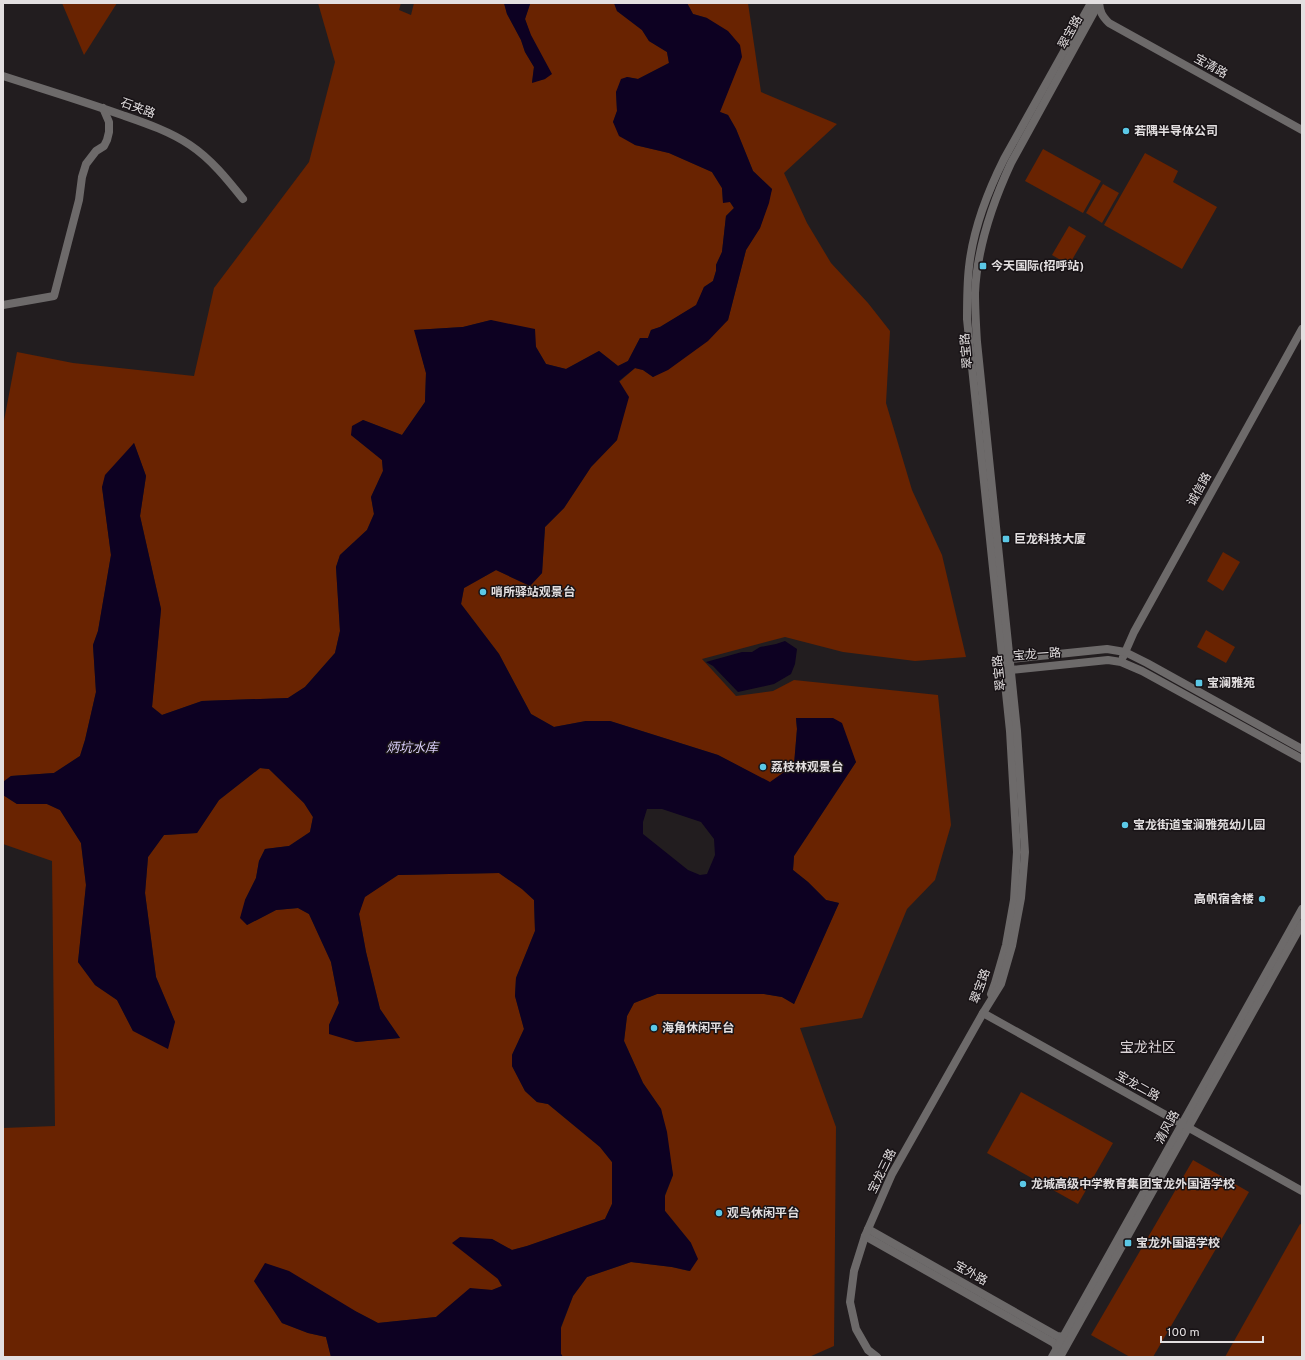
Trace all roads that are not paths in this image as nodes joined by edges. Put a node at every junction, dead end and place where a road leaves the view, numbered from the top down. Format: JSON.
{"nodes":[{"id":1,"x":1091,"y":3,"type":"edge"},
{"id":2,"x":1099,"y":3,"type":"edge"},
{"id":3,"x":1109,"y":23,"type":"junction"},
{"id":4,"x":1086,"y":27,"type":"junction"},
{"id":5,"x":3,"y":76,"type":"edge"},
{"id":6,"x":104,"y":108,"type":"junction"},
{"id":7,"x":1302,"y":130,"type":"edge"},
{"id":8,"x":242,"y":199,"type":"dead end"},
{"id":9,"x":3,"y":305,"type":"edge"},
{"id":10,"x":1302,"y":329,"type":"edge"},
{"id":11,"x":1125,"y":652,"type":"junction"},
{"id":12,"x":1010,"y":659,"type":"junction"},
{"id":13,"x":1121,"y":662,"type":"junction"},
{"id":14,"x":1004,"y":665,"type":"junction"},
{"id":15,"x":1011,"y":670,"type":"junction"},
{"id":16,"x":1302,"y":749,"type":"edge"},
{"id":17,"x":1302,"y":759,"type":"edge"},
{"id":18,"x":1302,"y":909,"type":"edge"},
{"id":19,"x":1302,"y":924,"type":"edge"},
{"id":20,"x":983,"y":1013,"type":"junction"},
{"id":21,"x":1185,"y":1126,"type":"junction"},
{"id":22,"x":1302,"y":1191,"type":"edge"},
{"id":23,"x":866,"y":1233,"type":"junction"},
{"id":24,"x":1064,"y":1337,"type":"junction"},
{"id":25,"x":1057,"y":1348,"type":"junction"},
{"id":26,"x":869,"y":1354,"type":"edge"},
{"id":27,"x":877,"y":1357,"type":"edge"},
{"id":28,"x":1052,"y":1357,"type":"edge"},
{"id":29,"x":1060,"y":1357,"type":"edge"}],
"edges":[{"from":1,"to":14,"type":"street","name":"翠宝路"},
{"from":2,"to":3,"type":"street"},
{"from":2,"to":4,"type":"street","name":"翠宝路"},
{"from":3,"to":4,"type":"street"},
{"from":3,"to":7,"type":"street","name":"宝清路"},
{"from":4,"to":12,"type":"street","name":"翠宝路"},
{"from":5,"to":6,"type":"street","name":"石夹路"},
{"from":6,"to":8,"type":"street","name":"石夹路"},
{"from":6,"to":9,"type":"street"},
{"from":10,"to":11,"type":"street","name":"诚信路"},
{"from":11,"to":12,"type":"street","name":"宝龙一路"},
{"from":11,"to":13,"type":"street","name":"诚信路"},
{"from":11,"to":16,"type":"street","name":"宝龙一路"},
{"from":12,"to":14,"type":"street","name":"宝龙一路"},
{"from":12,"to":15,"type":"street","name":"翠宝路"},
{"from":13,"to":15,"type":"street","name":"宝龙一路"},
{"from":13,"to":17,"type":"street","name":"宝龙一路"},
{"from":14,"to":15,"type":"street","name":"宝龙一路"},
{"from":14,"to":20,"type":"street","name":"翠宝路"},
{"from":15,"to":20,"type":"street","name":"翠宝路"},
{"from":18,"to":21,"type":"street","name":"清风路"},
{"from":19,"to":21,"type":"street","name":"清风路"},
{"from":20,"to":21,"type":"street","name":"宝龙二路"},
{"from":20,"to":23,"type":"street","name":"宝龙三路"},
{"from":21,"to":22,"type":"street","name":"宝龙二路"},
{"from":21,"to":24,"type":"street","name":"清风路"},
{"from":21,"to":29,"type":"street","name":"清风路"},
{"from":23,"to":24,"type":"street","name":"宝外路"},
{"from":23,"to":25,"type":"street","name":"宝外路"},
{"from":23,"to":26,"type":"street","name":"宝龙三路"},
{"from":24,"to":25,"type":"street","name":"清风路"},
{"from":25,"to":28,"type":"street","name":"清风路"},
{"from":26,"to":27,"type":"street","name":"宝龙三路"}]}
